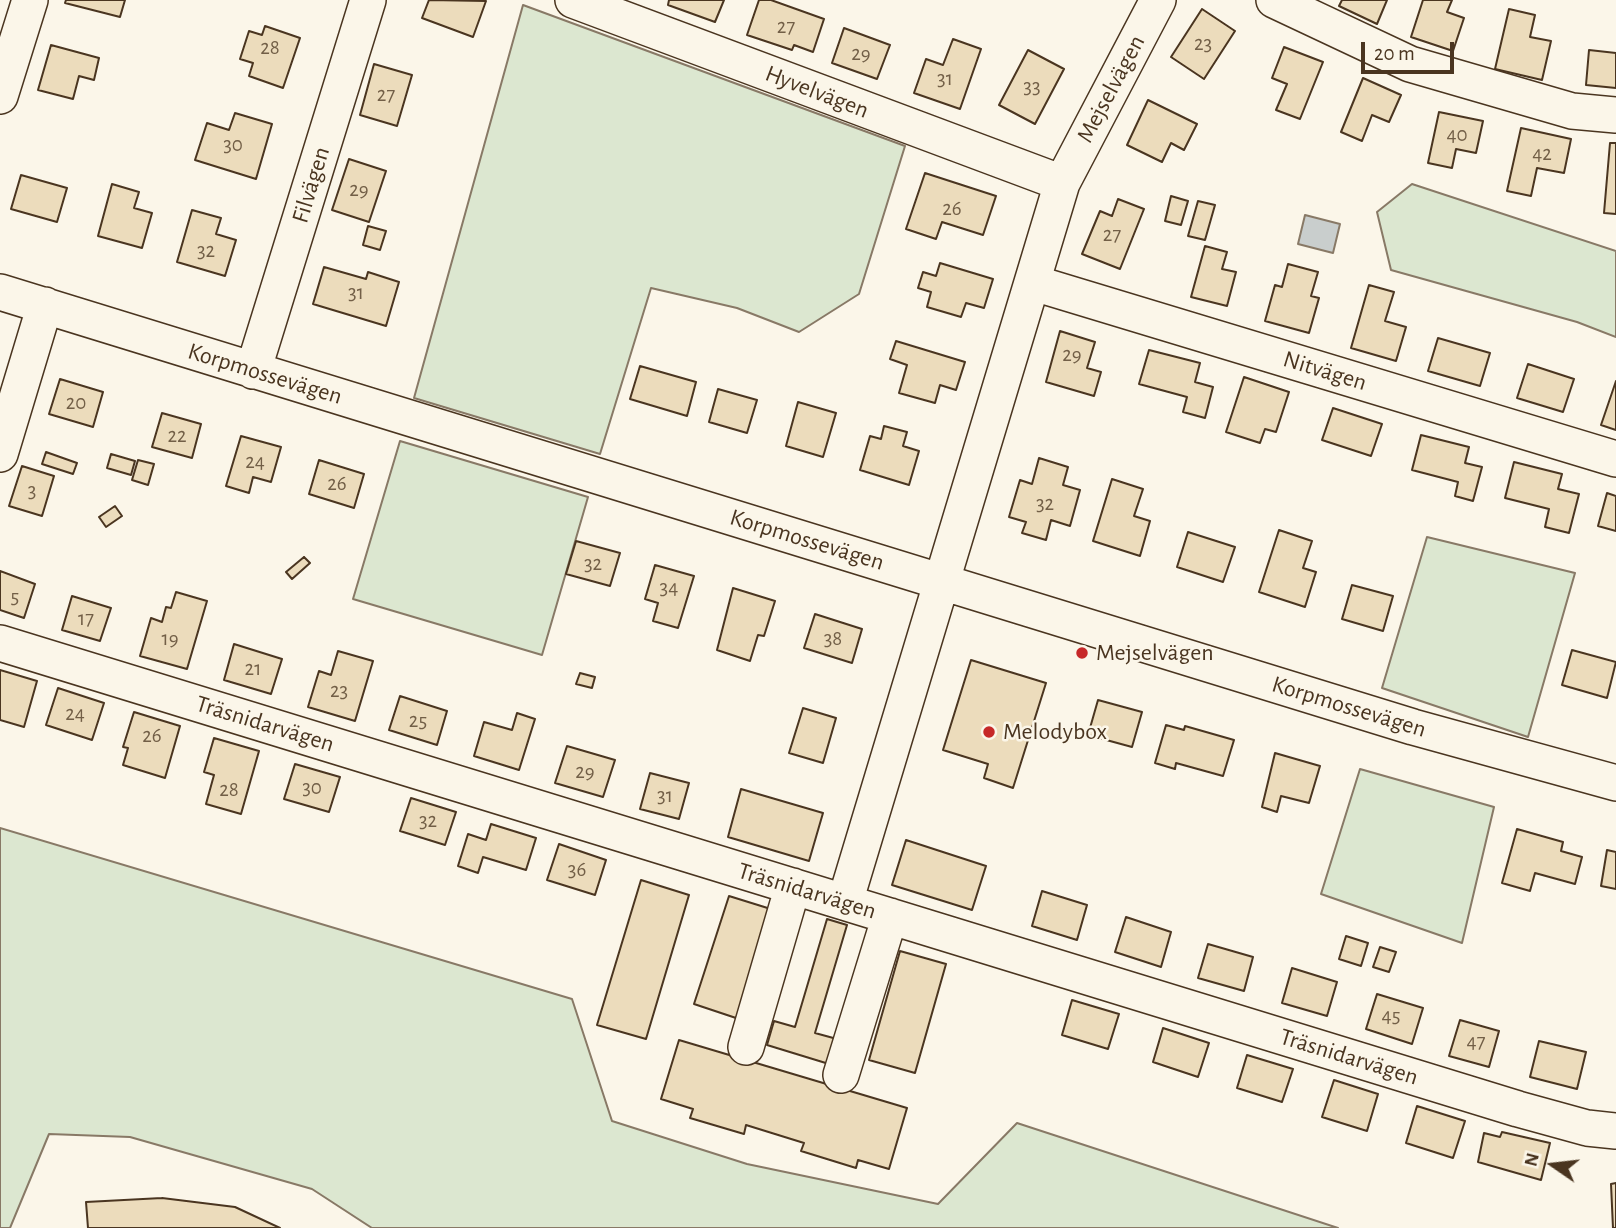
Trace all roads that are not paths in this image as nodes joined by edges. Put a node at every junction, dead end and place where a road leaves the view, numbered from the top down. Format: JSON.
{"nodes":[{"id":1,"x":30,"y":0,"type":"edge"},
{"id":2,"x":368,"y":0,"type":"edge"},
{"id":3,"x":573,"y":0,"type":"edge"},
{"id":4,"x":1158,"y":0,"type":"edge"},
{"id":5,"x":1274,"y":0,"type":"edge"},
{"id":6,"x":0,"y":96,"type":"edge"},
{"id":7,"x":1616,"y":115,"type":"edge"},
{"id":8,"x":1062,"y":183,"type":"junction"},
{"id":9,"x":1034,"y":283,"type":"junction"},
{"id":10,"x":0,"y":292,"type":"edge"},
{"id":11,"x":45,"y":306,"type":"junction"},
{"id":12,"x":253,"y":371,"type":"junction"},
{"id":13,"x":0,"y":454,"type":"edge"},
{"id":14,"x":1616,"y":458,"type":"edge"},
{"id":15,"x":939,"y":581,"type":"junction"},
{"id":16,"x":0,"y":643,"type":"edge"},
{"id":17,"x":1616,"y":783,"type":"edge"},
{"id":18,"x":793,"y":886,"type":"junction"},
{"id":19,"x":845,"y":902,"type":"junction"},
{"id":20,"x":890,"y":916,"type":"junction"},
{"id":21,"x":746,"y":1047,"type":"dead end"},
{"id":22,"x":841,"y":1076,"type":"dead end"},
{"id":23,"x":1616,"y":1131,"type":"edge"}],
"edges":[{"from":1,"to":6,"type":"street"},
{"from":2,"to":12,"type":"street","name":"Filvägen"},
{"from":3,"to":8,"type":"street","name":"Hyvelvägen"},
{"from":4,"to":8,"type":"street","name":"Mejselvägen"},
{"from":5,"to":7,"type":"street"},
{"from":8,"to":9,"type":"street","name":"Mejselvägen"},
{"from":9,"to":14,"type":"street","name":"Nitvägen"},
{"from":9,"to":15,"type":"street","name":"Mejselvägen"},
{"from":10,"to":11,"type":"street","name":"Korpmossevägen"},
{"from":11,"to":12,"type":"street","name":"Korpmossevägen"},
{"from":11,"to":13,"type":"street"},
{"from":12,"to":15,"type":"street","name":"Korpmossevägen"},
{"from":15,"to":17,"type":"street","name":"Korpmossevägen"},
{"from":15,"to":19,"type":"street","name":"Mejselvägen"},
{"from":16,"to":18,"type":"street","name":"Träsnidarvägen"},
{"from":18,"to":19,"type":"street","name":"Träsnidarvägen"},
{"from":18,"to":21,"type":"street"},
{"from":19,"to":20,"type":"street","name":"Träsnidarvägen"},
{"from":20,"to":22,"type":"street"},
{"from":20,"to":23,"type":"street","name":"Träsnidarvägen"}]}
